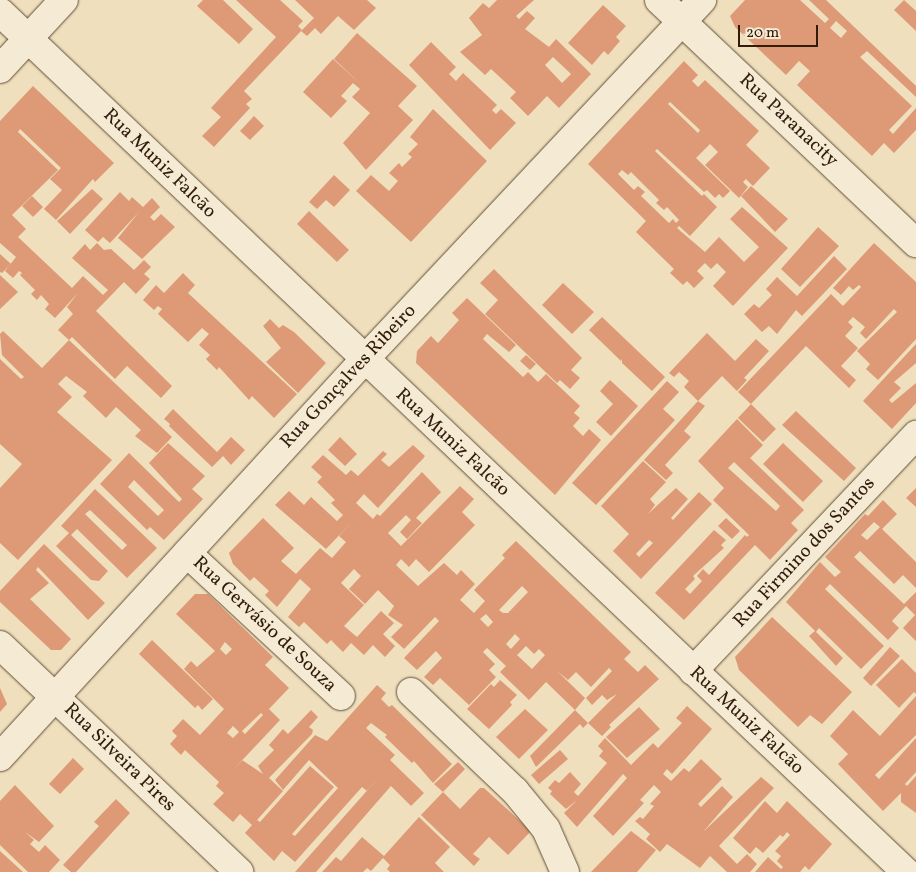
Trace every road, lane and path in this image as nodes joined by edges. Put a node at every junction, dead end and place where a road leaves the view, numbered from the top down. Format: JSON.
{"nodes":[{"id":1,"x":64,"y":0,"type":"edge"},
{"id":2,"x":659,"y":0,"type":"edge"},
{"id":3,"x":702,"y":0,"type":"edge"},
{"id":4,"x":0,"y":12,"type":"edge"},
{"id":5,"x":682,"y":22,"type":"junction"},
{"id":6,"x":28,"y":38,"type":"junction"},
{"id":7,"x":0,"y":69,"type":"edge"},
{"id":8,"x":916,"y":243,"type":"edge"},
{"id":9,"x":364,"y":360,"type":"junction"},
{"id":10,"x":916,"y":435,"type":"edge"},
{"id":11,"x":187,"y":553,"type":"junction"},
{"id":12,"x":0,"y":645,"type":"edge"},
{"id":13,"x":694,"y":671,"type":"junction"},
{"id":14,"x":411,"y":692,"type":"dead end"},
{"id":15,"x":341,"y":696,"type":"dead end"},
{"id":16,"x":55,"y":697,"type":"junction"},
{"id":17,"x":0,"y":757,"type":"edge"},
{"id":18,"x":239,"y":872,"type":"edge"},
{"id":19,"x":565,"y":872,"type":"edge"},
{"id":20,"x":906,"y":872,"type":"edge"}],
"edges":[{"from":1,"to":6,"type":"street"},
{"from":2,"to":5,"type":"street","name":"Rua Paranacity"},
{"from":3,"to":5,"type":"street","name":"Rua Gonçalves Ribeiro"},
{"from":4,"to":6,"type":"street","name":"Rua Muniz Falcão"},
{"from":5,"to":8,"type":"street","name":"Rua Paranacity"},
{"from":5,"to":9,"type":"street","name":"Rua Gonçalves Ribeiro"},
{"from":6,"to":7,"type":"street"},
{"from":6,"to":9,"type":"street","name":"Rua Muniz Falcão"},
{"from":9,"to":11,"type":"street","name":"Rua Gonçalves Ribeiro"},
{"from":9,"to":13,"type":"street","name":"Rua Muniz Falcão"},
{"from":10,"to":13,"type":"street","name":"Rua Firmino dos Santos"},
{"from":11,"to":15,"type":"street","name":"Rua Gervásio de Souza"},
{"from":11,"to":16,"type":"street","name":"Rua Gonçalves Ribeiro"},
{"from":12,"to":16,"type":"street","name":"Rua Silveira Pires"},
{"from":13,"to":20,"type":"street","name":"Rua Muniz Falcão"},
{"from":14,"to":19,"type":"street"},
{"from":16,"to":17,"type":"street","name":"Rua Gonçalves Ribeiro"},
{"from":16,"to":18,"type":"street","name":"Rua Silveira Pires"}]}
